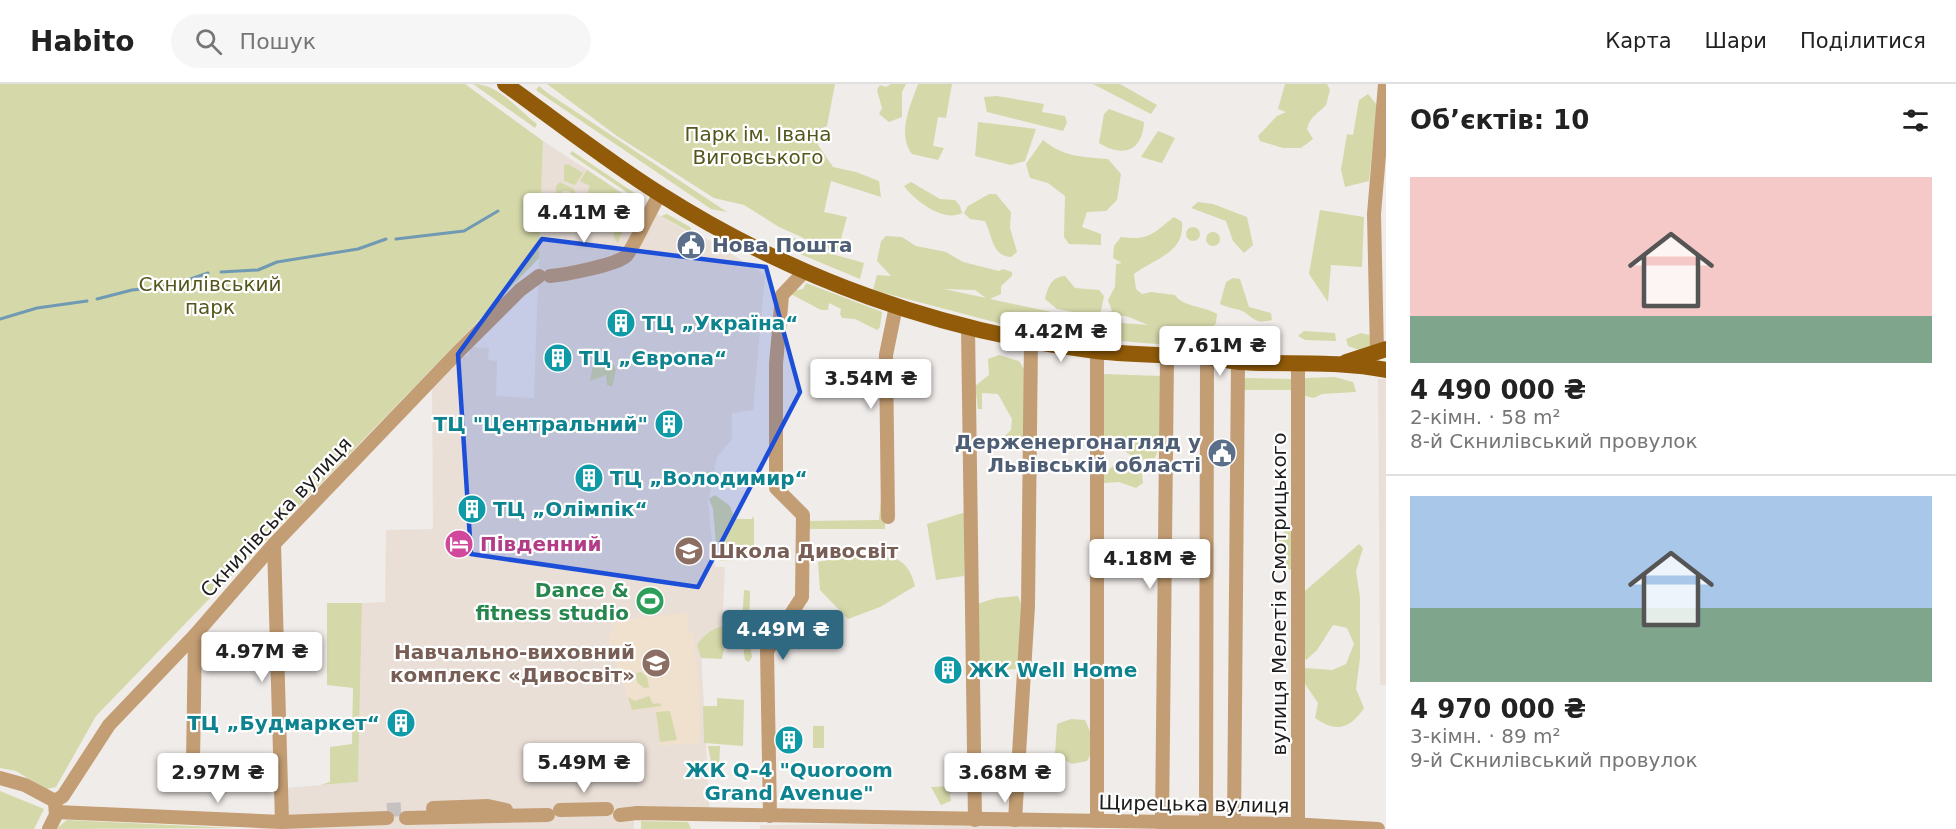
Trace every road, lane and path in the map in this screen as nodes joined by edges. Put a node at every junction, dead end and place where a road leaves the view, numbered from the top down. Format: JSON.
{"nodes":[{"id":1,"x":505,"y":84,"type":"edge"},
{"id":2,"x":1385,"y":84,"type":"edge"},
{"id":3,"x":660,"y":194,"type":"junction"},
{"id":4,"x":805,"y":271,"type":"junction"},
{"id":5,"x":896,"y":306,"type":"junction"},
{"id":6,"x":968,"y":327,"type":"junction"},
{"id":7,"x":1031,"y":341,"type":"junction"},
{"id":8,"x":1097,"y":351,"type":"junction"},
{"id":9,"x":1381,"y":351,"type":"edge"},
{"id":10,"x":1167,"y":357,"type":"junction"},
{"id":11,"x":1207,"y":357,"type":"junction"},
{"id":12,"x":1238,"y":362,"type":"junction"},
{"id":13,"x":1298,"y":363,"type":"junction"},
{"id":14,"x":1342,"y":363,"type":"junction"},
{"id":15,"x":1386,"y":370,"type":"edge"},
{"id":16,"x":888,"y":517,"type":"dead end"},
{"id":17,"x":274,"y":544,"type":"junction"},
{"id":18,"x":195,"y":635,"type":"junction"},
{"id":19,"x":193,"y":762,"type":"dead end"},
{"id":20,"x":0,"y":778,"type":"edge"},
{"id":21,"x":56,"y":806,"type":"junction"},
{"id":22,"x":406,"y":813,"type":"tunnel mouth"},
{"id":23,"x":385,"y":815,"type":"tunnel mouth"},
{"id":24,"x":975,"y":820,"type":"junction"},
{"id":25,"x":1015,"y":820,"type":"junction"},
{"id":26,"x":762,"y":821,"type":"edge"},
{"id":27,"x":1097,"y":821,"type":"junction"},
{"id":28,"x":282,"y":822,"type":"junction"},
{"id":29,"x":1162,"y":823,"type":"junction"},
{"id":30,"x":1206,"y":824,"type":"junction"},
{"id":31,"x":1234,"y":824,"type":"junction"},
{"id":32,"x":1298,"y":826,"type":"junction"},
{"id":33,"x":49,"y":829,"type":"edge"},
{"id":34,"x":1378,"y":829,"type":"edge"}],
"edges":[{"from":1,"to":3,"type":"main road"},
{"from":2,"to":9,"type":"street"},
{"from":3,"to":4,"type":"main road"},
{"from":3,"to":17,"type":"street","name":"Скнилівська вулиця"},
{"from":4,"to":5,"type":"main road"},
{"from":4,"to":26,"type":"street"},
{"from":5,"to":6,"type":"main road"},
{"from":5,"to":16,"type":"street"},
{"from":6,"to":7,"type":"main road"},
{"from":6,"to":24,"type":"street"},
{"from":7,"to":8,"type":"main road"},
{"from":7,"to":25,"type":"street"},
{"from":8,"to":10,"type":"main road"},
{"from":8,"to":27,"type":"street"},
{"from":9,"to":14,"type":"main road"},
{"from":10,"to":11,"type":"main road"},
{"from":10,"to":29,"type":"street"},
{"from":11,"to":12,"type":"main road"},
{"from":11,"to":30,"type":"street"},
{"from":12,"to":13,"type":"main road"},
{"from":12,"to":31,"type":"street"},
{"from":13,"to":14,"type":"main road"},
{"from":13,"to":32,"type":"street","name":"вулиця Мелетія Смотрицького"},
{"from":14,"to":15,"type":"main road"},
{"from":17,"to":18,"type":"street","name":"Скнилівська вулиця"},
{"from":17,"to":28,"type":"street"},
{"from":18,"to":19,"type":"street"},
{"from":18,"to":21,"type":"street","name":"Скнилівська вулиця"},
{"from":20,"to":21,"type":"street"},
{"from":21,"to":28,"type":"street"},
{"from":21,"to":33,"type":"street","name":"Скнилівська вулиця"},
{"from":22,"to":26,"type":"street","name":"Щирецька вулиця"},
{"from":23,"to":28,"type":"street"},
{"from":24,"to":25,"type":"street","name":"Щирецька вулиця"},
{"from":24,"to":26,"type":"street","name":"Щирецька вулиця"},
{"from":25,"to":27,"type":"street","name":"Щирецька вулиця"},
{"from":27,"to":29,"type":"street","name":"Щирецька вулиця"},
{"from":29,"to":30,"type":"street","name":"Щирецька вулиця"},
{"from":30,"to":31,"type":"street","name":"Щирецька вулиця"},
{"from":31,"to":32,"type":"street","name":"Щирецька вулиця"},
{"from":32,"to":34,"type":"street","name":"Щирецька вулиця"}]}
